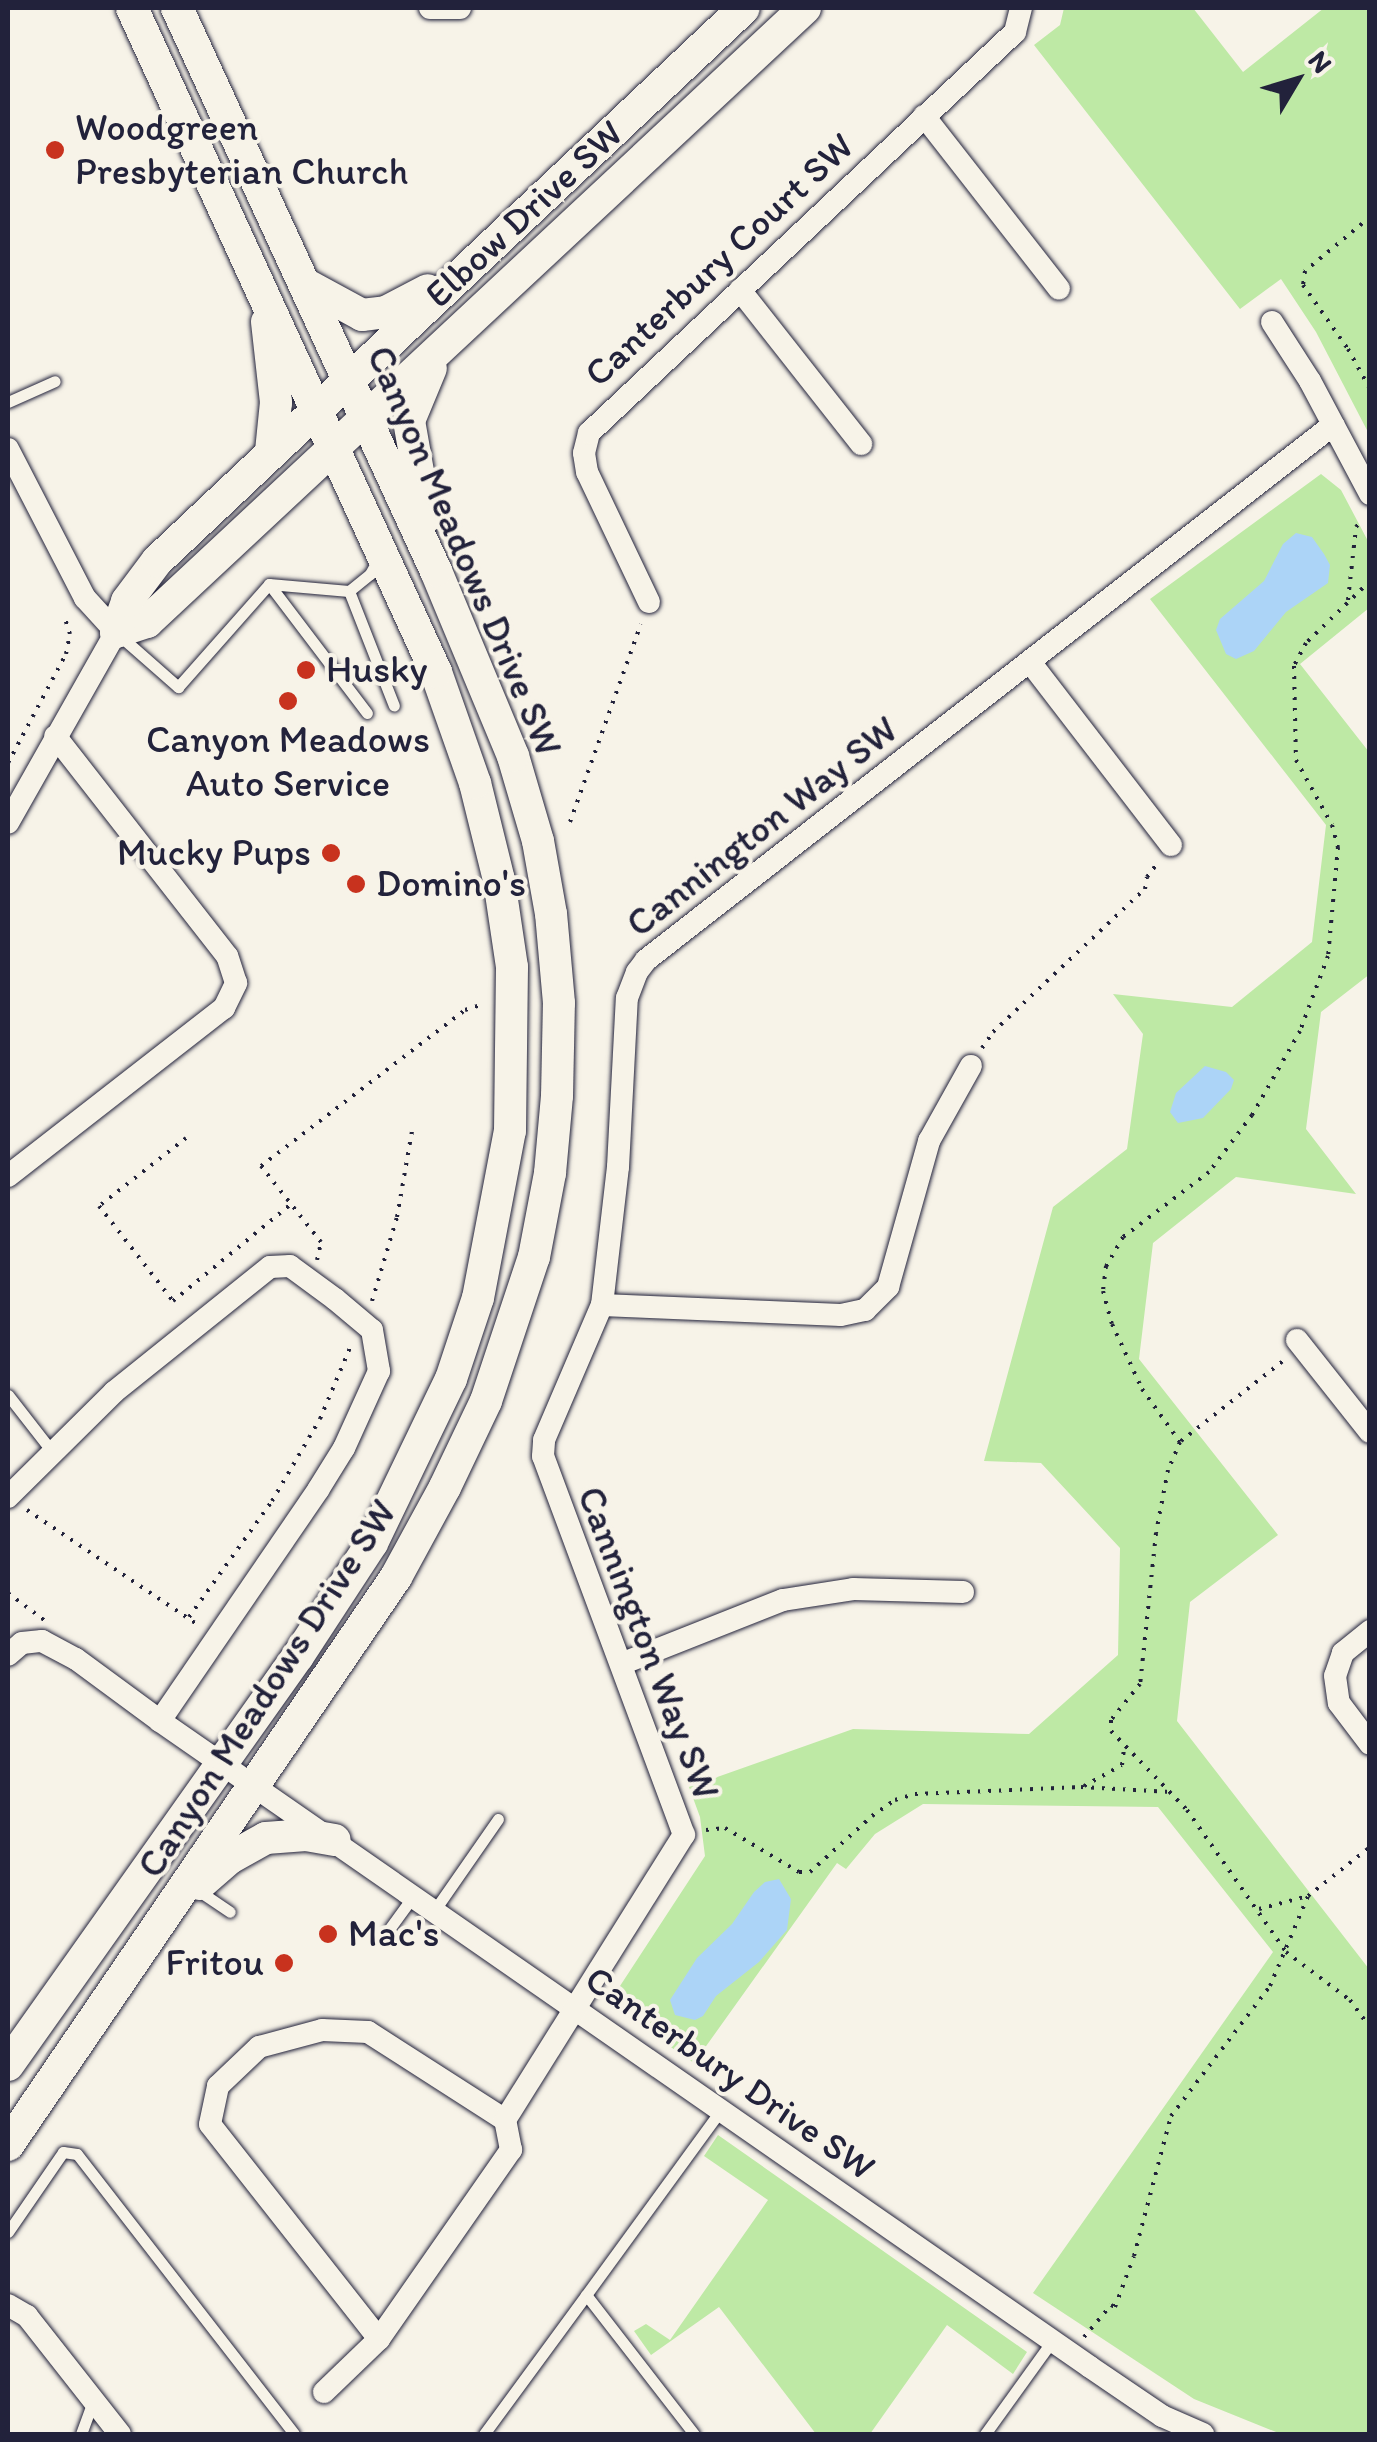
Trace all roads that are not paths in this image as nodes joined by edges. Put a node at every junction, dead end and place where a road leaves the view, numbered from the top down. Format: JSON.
{"nodes":[{"id":1,"x":132,"y":8,"type":"edge"},
{"id":2,"x":177,"y":8,"type":"edge"},
{"id":3,"x":430,"y":8,"type":"edge"},
{"id":4,"x":460,"y":8,"type":"edge"},
{"id":5,"x":744,"y":8,"type":"edge"},
{"id":6,"x":805,"y":8,"type":"edge"},
{"id":7,"x":1021,"y":8,"type":"edge"},
{"id":8,"x":924,"y":116,"type":"junction"},
{"id":9,"x":472,"y":266,"type":"junction"},
{"id":10,"x":305,"y":284,"type":"junction"},
{"id":11,"x":263,"y":288,"type":"junction"},
{"id":12,"x":1059,"y":289,"type":"dead end"},
{"id":13,"x":740,"y":290,"type":"junction"},
{"id":14,"x":1272,"y":322,"type":"dead end"},
{"id":15,"x":444,"y":342,"type":"junction"},
{"id":16,"x":347,"y":380,"type":"junction"},
{"id":17,"x":55,"y":381,"type":"dead end"},
{"id":18,"x":8,"y":402,"type":"edge"},
{"id":19,"x":316,"y":409,"type":"junction"},
{"id":20,"x":366,"y":418,"type":"junction"},
{"id":21,"x":1333,"y":425,"type":"junction"},
{"id":22,"x":862,"y":444,"type":"dead end"},
{"id":23,"x":334,"y":448,"type":"junction"},
{"id":24,"x":8,"y":449,"type":"edge"},
{"id":25,"x":271,"y":452,"type":"junction"},
{"id":26,"x":1370,"y":494,"type":"edge"},
{"id":27,"x":382,"y":552,"type":"junction"},
{"id":28,"x":436,"y":571,"type":"junction"},
{"id":29,"x":269,"y":584,"type":"junction"},
{"id":30,"x":348,"y":591,"type":"junction"},
{"id":31,"x":649,"y":602,"type":"road end"},
{"id":32,"x":116,"y":632,"type":"junction"},
{"id":33,"x":1030,"y":662,"type":"junction"},
{"id":34,"x":394,"y":706,"type":"dead end"},
{"id":35,"x":368,"y":713,"type":"dead end"},
{"id":36,"x":56,"y":736,"type":"junction"},
{"id":37,"x":8,"y":824,"type":"edge"},
{"id":38,"x":1171,"y":845,"type":"road end"},
{"id":39,"x":970,"y":1066,"type":"road end"},
{"id":40,"x":8,"y":1176,"type":"edge"},
{"id":41,"x":602,"y":1305,"type":"junction"},
{"id":42,"x":1297,"y":1340,"type":"road end"},
{"id":43,"x":8,"y":1395,"type":"edge"},
{"id":44,"x":1370,"y":1432,"type":"edge"},
{"id":45,"x":54,"y":1454,"type":"junction"},
{"id":46,"x":13,"y":1501,"type":"edge"},
{"id":47,"x":963,"y":1592,"type":"dead end"},
{"id":48,"x":1370,"y":1631,"type":"edge"},
{"id":49,"x":8,"y":1655,"type":"edge"},
{"id":50,"x":621,"y":1664,"type":"junction"},
{"id":51,"x":160,"y":1721,"type":"junction"},
{"id":52,"x":1370,"y":1744,"type":"edge"},
{"id":53,"x":221,"y":1762,"type":"junction"},
{"id":54,"x":254,"y":1786,"type":"junction"},
{"id":55,"x":498,"y":1819,"type":"dead end"},
{"id":56,"x":336,"y":1840,"type":"junction"},
{"id":57,"x":195,"y":1889,"type":"junction"},
{"id":58,"x":413,"y":1896,"type":"junction"},
{"id":59,"x":434,"y":1910,"type":"junction"},
{"id":60,"x":230,"y":1912,"type":"dead end"},
{"id":61,"x":167,"y":1914,"type":"junction"},
{"id":62,"x":390,"y":1928,"type":"dead end"},
{"id":63,"x":574,"y":2009,"type":"junction"},
{"id":64,"x":8,"y":2065,"type":"edge"},
{"id":65,"x":722,"y":2110,"type":"junction"},
{"id":66,"x":505,"y":2120,"type":"junction"},
{"id":67,"x":8,"y":2145,"type":"edge"},
{"id":68,"x":8,"y":2232,"type":"edge"},
{"id":69,"x":586,"y":2295,"type":"junction"},
{"id":70,"x":8,"y":2305,"type":"edge"},
{"id":71,"x":379,"y":2339,"type":"junction"},
{"id":72,"x":1052,"y":2341,"type":"junction"},
{"id":73,"x":324,"y":2392,"type":"dead end"},
{"id":74,"x":93,"y":2400,"type":"junction"},
{"id":75,"x":1156,"y":2425,"type":"edge"},
{"id":76,"x":82,"y":2434,"type":"edge"},
{"id":77,"x":120,"y":2434,"type":"edge"},
{"id":78,"x":294,"y":2434,"type":"edge"},
{"id":79,"x":484,"y":2434,"type":"edge"},
{"id":80,"x":694,"y":2434,"type":"edge"},
{"id":81,"x":986,"y":2434,"type":"edge"},
{"id":82,"x":1203,"y":2434,"type":"edge"}],
"edges":[{"from":1,"to":11,"type":"main road","name":"Canyon Meadows Drive SW"},
{"from":2,"to":10,"type":"main road","name":"Canyon Meadows Drive SW"},
{"from":3,"to":4,"type":"street"},
{"from":5,"to":9,"type":"main road","name":"Elbow Drive SW"},
{"from":6,"to":15,"type":"main road","name":"Elbow Drive SW"},
{"from":7,"to":8,"type":"street","name":"Canterbury Court SW"},
{"from":8,"to":12,"type":"street"},
{"from":8,"to":13,"type":"street","name":"Canterbury Court SW"},
{"from":9,"to":10,"type":"main road"},
{"from":9,"to":16,"type":"main road","name":"Elbow Drive SW"},
{"from":10,"to":16,"type":"main road","name":"Canyon Meadows Drive SW"},
{"from":11,"to":19,"type":"main road","name":"Canyon Meadows Drive SW"},
{"from":11,"to":25,"type":"main road"},
{"from":13,"to":22,"type":"street"},
{"from":13,"to":31,"type":"street","name":"Canterbury Court SW"},
{"from":14,"to":21,"type":"street"},
{"from":15,"to":20,"type":"main road","name":"Elbow Drive SW"},
{"from":15,"to":28,"type":"main road"},
{"from":16,"to":19,"type":"main road","name":"Elbow Drive SW"},
{"from":16,"to":20,"type":"main road","name":"Canyon Meadows Drive SW"},
{"from":17,"to":18,"type":"lane"},
{"from":19,"to":23,"type":"main road","name":"Canyon Meadows Drive SW"},
{"from":19,"to":25,"type":"main road","name":"Elbow Drive SW"},
{"from":20,"to":23,"type":"main road","name":"Elbow Drive SW"},
{"from":20,"to":28,"type":"main road","name":"Canyon Meadows Drive SW"},
{"from":21,"to":26,"type":"street"},
{"from":21,"to":33,"type":"street","name":"Cannington Way SW"},
{"from":23,"to":27,"type":"main road","name":"Canyon Meadows Drive SW"},
{"from":23,"to":32,"type":"main road","name":"Elbow Drive SW"},
{"from":24,"to":32,"type":"street"},
{"from":25,"to":32,"type":"main road","name":"Elbow Drive SW"},
{"from":27,"to":30,"type":"lane"},
{"from":27,"to":53,"type":"main road","name":"Canyon Meadows Drive SW"},
{"from":28,"to":54,"type":"main road","name":"Canyon Meadows Drive SW"},
{"from":29,"to":30,"type":"lane"},
{"from":29,"to":32,"type":"lane"},
{"from":29,"to":35,"type":"lane"},
{"from":30,"to":34,"type":"lane"},
{"from":32,"to":36,"type":"street","name":"Elbow Drive SW"},
{"from":33,"to":38,"type":"street"},
{"from":33,"to":41,"type":"street","name":"Cannington Way SW"},
{"from":36,"to":37,"type":"street","name":"Elbow Drive SW"},
{"from":36,"to":40,"type":"street"},
{"from":39,"to":41,"type":"street"},
{"from":41,"to":50,"type":"street","name":"Cannington Way SW"},
{"from":42,"to":44,"type":"street"},
{"from":43,"to":45,"type":"lane"},
{"from":45,"to":46,"type":"street"},
{"from":45,"to":51,"type":"street"},
{"from":47,"to":50,"type":"street"},
{"from":48,"to":52,"type":"street"},
{"from":49,"to":51,"type":"street","name":"Canterbury Drive SW"},
{"from":50,"to":63,"type":"street","name":"Cannington Way SW"},
{"from":51,"to":53,"type":"street","name":"Canterbury Drive SW"},
{"from":53,"to":54,"type":"street","name":"Canterbury Drive SW"},
{"from":53,"to":64,"type":"main road","name":"Canyon Meadows Drive SW"},
{"from":54,"to":56,"type":"street","name":"Canterbury Drive SW"},
{"from":54,"to":61,"type":"main road","name":"Canyon Meadows Drive SW"},
{"from":55,"to":59,"type":"lane"},
{"from":56,"to":57,"type":"main road"},
{"from":56,"to":58,"type":"street","name":"Canterbury Drive SW"},
{"from":57,"to":60,"type":"lane"},
{"from":57,"to":61,"type":"main road"},
{"from":58,"to":59,"type":"street","name":"Canterbury Drive SW"},
{"from":58,"to":62,"type":"lane"},
{"from":59,"to":63,"type":"street","name":"Canterbury Drive SW"},
{"from":61,"to":67,"type":"main road","name":"Canyon Meadows Drive SW"},
{"from":63,"to":65,"type":"street","name":"Canterbury Drive SW"},
{"from":63,"to":66,"type":"street","name":"Cannington Way SW"},
{"from":65,"to":69,"type":"lane"},
{"from":65,"to":72,"type":"street","name":"Canterbury Drive SW"},
{"from":66,"to":71,"type":"street"},
{"from":66,"to":71,"type":"street"},
{"from":68,"to":78,"type":"lane"},
{"from":69,"to":79,"type":"lane"},
{"from":69,"to":80,"type":"lane"},
{"from":70,"to":74,"type":"street"},
{"from":71,"to":73,"type":"street"},
{"from":72,"to":75,"type":"street","name":"Canterbury Drive SW"},
{"from":72,"to":81,"type":"lane"},
{"from":74,"to":76,"type":"lane"},
{"from":74,"to":77,"type":"street"},
{"from":75,"to":82,"type":"street","name":"Canterbury Drive SW"}]}
